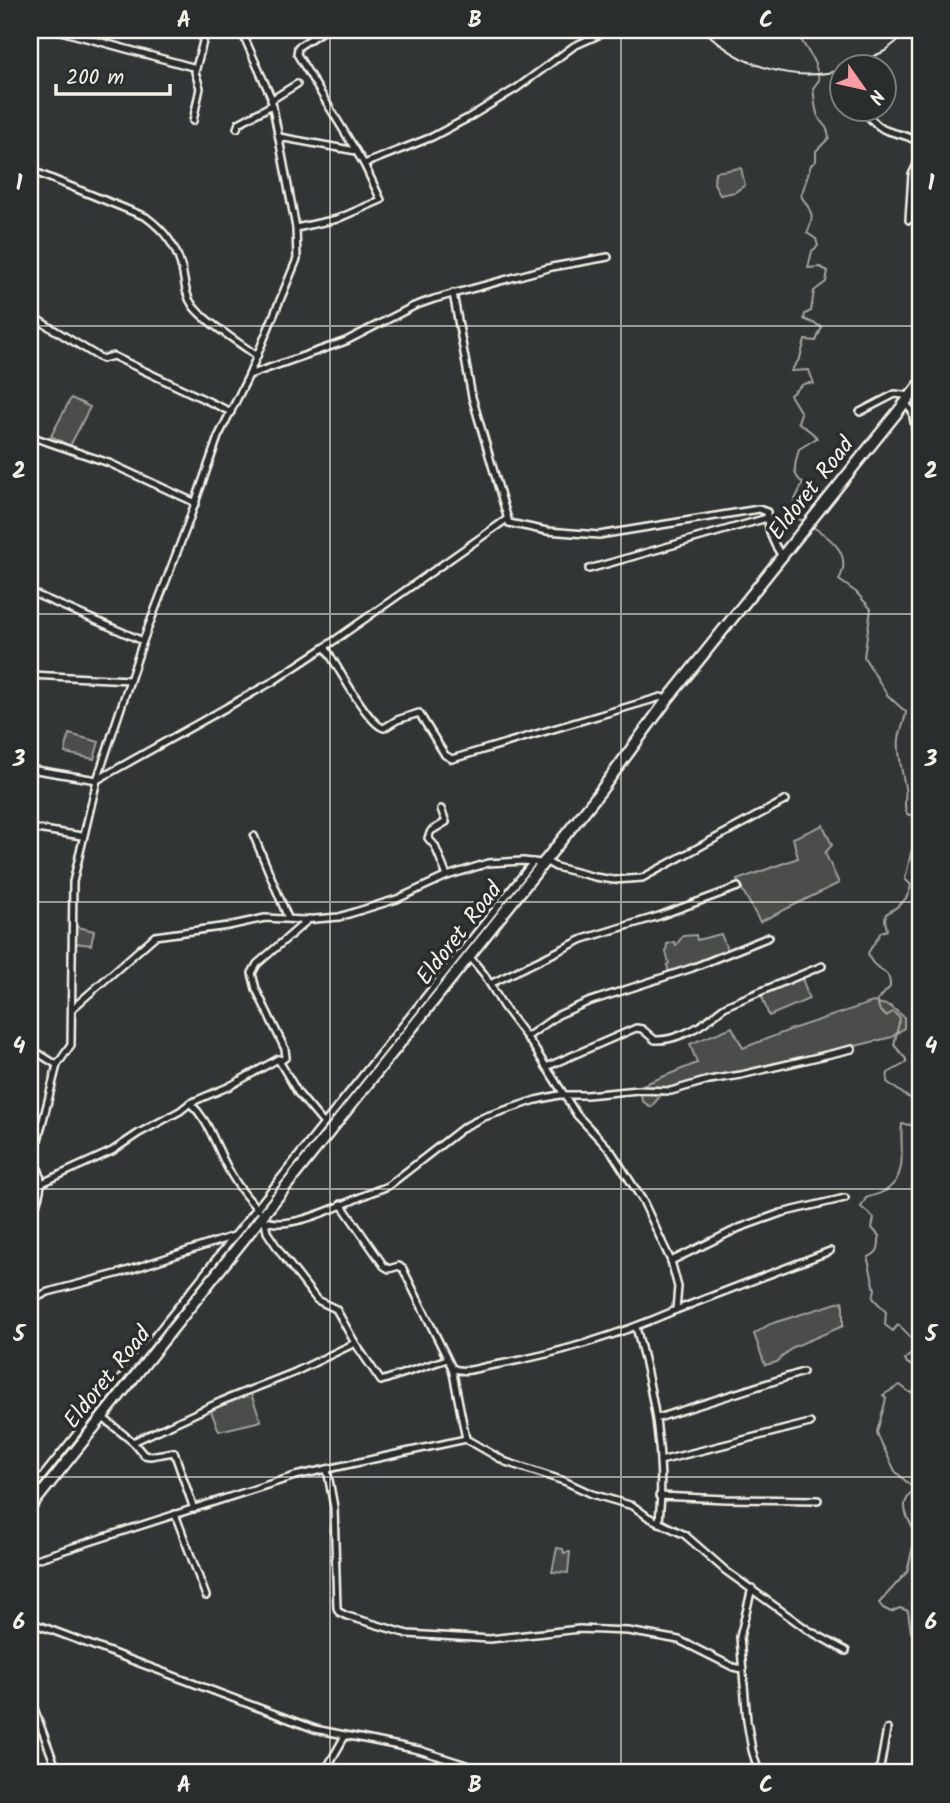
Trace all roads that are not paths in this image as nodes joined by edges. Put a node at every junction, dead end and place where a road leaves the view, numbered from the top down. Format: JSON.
{"nodes":[{"id":1,"x":57,"y":30,"type":"edge"},
{"id":2,"x":206,"y":30,"type":"edge"},
{"id":3,"x":241,"y":30,"type":"edge"},
{"id":4,"x":324,"y":30,"type":"edge"},
{"id":5,"x":610,"y":30,"type":"edge"},
{"id":6,"x":196,"y":68,"type":"junction"},
{"id":7,"x":297,"y":84,"type":"dead end"},
{"id":8,"x":272,"y":102,"type":"junction"},
{"id":9,"x":193,"y":121,"type":"dead end"},
{"id":10,"x":873,"y":122,"type":"edge"},
{"id":11,"x":237,"y":128,"type":"dead end"},
{"id":12,"x":279,"y":137,"type":"junction"},
{"id":13,"x":920,"y":145,"type":"edge"},
{"id":14,"x":356,"y":151,"type":"junction"},
{"id":15,"x":920,"y":158,"type":"edge"},
{"id":16,"x":364,"y":164,"type":"junction"},
{"id":17,"x":30,"y":170,"type":"edge"},
{"id":18,"x":909,"y":220,"type":"dead end"},
{"id":19,"x":296,"y":228,"type":"junction"},
{"id":20,"x":608,"y":257,"type":"dead end"},
{"id":21,"x":453,"y":293,"type":"junction"},
{"id":22,"x":30,"y":315,"type":"edge"},
{"id":23,"x":257,"y":356,"type":"junction"},
{"id":24,"x":249,"y":375,"type":"junction"},
{"id":25,"x":920,"y":384,"type":"edge"},
{"id":26,"x":907,"y":399,"type":"junction"},
{"id":27,"x":231,"y":412,"type":"junction"},
{"id":28,"x":860,"y":412,"type":"dead end"},
{"id":29,"x":30,"y":436,"type":"edge"},
{"id":30,"x":920,"y":454,"type":"edge"},
{"id":31,"x":196,"y":503,"type":"junction"},
{"id":32,"x":767,"y":518,"type":"junction"},
{"id":33,"x":508,"y":519,"type":"junction"},
{"id":34,"x":783,"y":557,"type":"junction"},
{"id":35,"x":589,"y":569,"type":"dead end"},
{"id":36,"x":30,"y":592,"type":"edge"},
{"id":37,"x":143,"y":640,"type":"junction"},
{"id":38,"x":325,"y":648,"type":"junction"},
{"id":39,"x":30,"y":675,"type":"edge"},
{"id":40,"x":130,"y":680,"type":"junction"},
{"id":41,"x":667,"y":700,"type":"junction"},
{"id":42,"x":30,"y":769,"type":"edge"},
{"id":43,"x":97,"y":780,"type":"junction"},
{"id":44,"x":786,"y":800,"type":"dead end"},
{"id":45,"x":441,"y":809,"type":"dead end"},
{"id":46,"x":30,"y":828,"type":"edge"},
{"id":47,"x":82,"y":836,"type":"junction"},
{"id":48,"x":254,"y":836,"type":"dead end"},
{"id":49,"x":539,"y":862,"type":"junction"},
{"id":50,"x":447,"y":876,"type":"junction"},
{"id":51,"x":738,"y":887,"type":"dead end"},
{"id":52,"x":288,"y":918,"type":"junction"},
{"id":53,"x":309,"y":919,"type":"junction"},
{"id":54,"x":769,"y":937,"type":"dead end"},
{"id":55,"x":468,"y":956,"type":"junction"},
{"id":56,"x":822,"y":966,"type":"dead end"},
{"id":57,"x":490,"y":984,"type":"junction"},
{"id":58,"x":73,"y":1008,"type":"junction"},
{"id":59,"x":527,"y":1037,"type":"junction"},
{"id":60,"x":30,"y":1048,"type":"edge"},
{"id":61,"x":852,"y":1049,"type":"dead end"},
{"id":62,"x":278,"y":1059,"type":"junction"},
{"id":63,"x":57,"y":1065,"type":"junction"},
{"id":64,"x":546,"y":1067,"type":"junction"},
{"id":65,"x":564,"y":1095,"type":"junction"},
{"id":66,"x":190,"y":1103,"type":"junction"},
{"id":67,"x":324,"y":1124,"type":"junction"},
{"id":68,"x":31,"y":1159,"type":"edge"},
{"id":69,"x":42,"y":1183,"type":"junction"},
{"id":70,"x":30,"y":1194,"type":"edge"},
{"id":71,"x":39,"y":1196,"type":"junction"},
{"id":72,"x":845,"y":1198,"type":"dead end"},
{"id":73,"x":341,"y":1204,"type":"junction"},
{"id":74,"x":261,"y":1215,"type":"junction"},
{"id":75,"x":30,"y":1222,"type":"edge"},
{"id":76,"x":234,"y":1236,"type":"junction"},
{"id":77,"x":830,"y":1251,"type":"dead end"},
{"id":78,"x":671,"y":1261,"type":"junction"},
{"id":79,"x":30,"y":1300,"type":"edge"},
{"id":80,"x":676,"y":1310,"type":"junction"},
{"id":81,"x":636,"y":1327,"type":"junction"},
{"id":82,"x":355,"y":1343,"type":"junction"},
{"id":83,"x":447,"y":1359,"type":"junction"},
{"id":84,"x":453,"y":1368,"type":"junction"},
{"id":85,"x":803,"y":1372,"type":"dead end"},
{"id":86,"x":102,"y":1417,"type":"junction"},
{"id":87,"x":657,"y":1418,"type":"junction"},
{"id":88,"x":810,"y":1423,"type":"dead end"},
{"id":89,"x":466,"y":1439,"type":"junction"},
{"id":90,"x":133,"y":1442,"type":"junction"},
{"id":91,"x":660,"y":1461,"type":"junction"},
{"id":92,"x":327,"y":1469,"type":"junction"},
{"id":93,"x":30,"y":1492,"type":"edge"},
{"id":94,"x":659,"y":1496,"type":"junction"},
{"id":95,"x":818,"y":1500,"type":"dead end"},
{"id":96,"x":30,"y":1507,"type":"edge"},
{"id":97,"x":194,"y":1509,"type":"junction"},
{"id":98,"x":175,"y":1514,"type":"junction"},
{"id":99,"x":659,"y":1522,"type":"junction"},
{"id":100,"x":30,"y":1562,"type":"edge"},
{"id":101,"x":752,"y":1588,"type":"junction"},
{"id":102,"x":206,"y":1596,"type":"dead end"},
{"id":103,"x":30,"y":1622,"type":"edge"},
{"id":104,"x":846,"y":1651,"type":"dead end"},
{"id":105,"x":30,"y":1667,"type":"edge"},
{"id":106,"x":742,"y":1669,"type":"junction"},
{"id":107,"x":30,"y":1683,"type":"edge"},
{"id":108,"x":30,"y":1689,"type":"edge"},
{"id":109,"x":887,"y":1729,"type":"dead end"},
{"id":110,"x":345,"y":1736,"type":"junction"},
{"id":111,"x":58,"y":1773,"type":"edge"},
{"id":112,"x":324,"y":1773,"type":"edge"},
{"id":113,"x":491,"y":1773,"type":"edge"},
{"id":114,"x":760,"y":1773,"type":"edge"},
{"id":115,"x":879,"y":1773,"type":"edge"}],
"edges":[{"from":1,"to":6,"type":"street"},
{"from":2,"to":6,"type":"street"},
{"from":3,"to":8,"type":"street"},
{"from":4,"to":14,"type":"street"},
{"from":5,"to":16,"type":"street"},
{"from":6,"to":9,"type":"street"},
{"from":7,"to":8,"type":"street"},
{"from":8,"to":11,"type":"street"},
{"from":8,"to":12,"type":"street"},
{"from":10,"to":13,"type":"street"},
{"from":12,"to":14,"type":"street"},
{"from":12,"to":19,"type":"street"},
{"from":14,"to":16,"type":"street"},
{"from":15,"to":18,"type":"street"},
{"from":16,"to":19,"type":"street"},
{"from":17,"to":23,"type":"street"},
{"from":19,"to":23,"type":"street"},
{"from":20,"to":21,"type":"street"},
{"from":21,"to":24,"type":"street"},
{"from":21,"to":33,"type":"street"},
{"from":22,"to":27,"type":"street"},
{"from":23,"to":24,"type":"street"},
{"from":24,"to":27,"type":"street"},
{"from":25,"to":26,"type":"highway","name":"Eldoret Road"},
{"from":26,"to":28,"type":"street"},
{"from":26,"to":30,"type":"street"},
{"from":26,"to":34,"type":"highway","name":"Eldoret Road"},
{"from":27,"to":31,"type":"street"},
{"from":29,"to":31,"type":"street"},
{"from":31,"to":37,"type":"street"},
{"from":32,"to":33,"type":"street"},
{"from":32,"to":34,"type":"street"},
{"from":32,"to":35,"type":"street"},
{"from":33,"to":38,"type":"street"},
{"from":34,"to":41,"type":"highway","name":"Eldoret Road"},
{"from":36,"to":37,"type":"street"},
{"from":37,"to":40,"type":"street"},
{"from":38,"to":41,"type":"street"},
{"from":38,"to":43,"type":"street"},
{"from":39,"to":40,"type":"street"},
{"from":40,"to":43,"type":"street"},
{"from":41,"to":49,"type":"highway","name":"Eldoret Road"},
{"from":42,"to":43,"type":"street"},
{"from":43,"to":47,"type":"street"},
{"from":44,"to":49,"type":"street"},
{"from":45,"to":50,"type":"street"},
{"from":46,"to":47,"type":"street"},
{"from":47,"to":58,"type":"street"},
{"from":48,"to":52,"type":"street"},
{"from":49,"to":50,"type":"street"},
{"from":49,"to":55,"type":"highway","name":"Eldoret Road"},
{"from":49,"to":67,"type":"street"},
{"from":50,"to":53,"type":"street"},
{"from":51,"to":57,"type":"street"},
{"from":52,"to":53,"type":"street"},
{"from":52,"to":58,"type":"street"},
{"from":53,"to":62,"type":"street"},
{"from":54,"to":59,"type":"street"},
{"from":55,"to":57,"type":"street"},
{"from":55,"to":74,"type":"highway","name":"Eldoret Road"},
{"from":56,"to":64,"type":"street"},
{"from":57,"to":59,"type":"street"},
{"from":58,"to":63,"type":"street"},
{"from":59,"to":64,"type":"street"},
{"from":60,"to":63,"type":"street"},
{"from":61,"to":65,"type":"street"},
{"from":62,"to":66,"type":"street"},
{"from":62,"to":67,"type":"street"},
{"from":63,"to":68,"type":"street"},
{"from":64,"to":65,"type":"street"},
{"from":65,"to":73,"type":"street"},
{"from":65,"to":78,"type":"street"},
{"from":66,"to":69,"type":"street"},
{"from":66,"to":74,"type":"street"},
{"from":67,"to":74,"type":"street"},
{"from":68,"to":69,"type":"street"},
{"from":69,"to":71,"type":"street"},
{"from":70,"to":71,"type":"street"},
{"from":71,"to":75,"type":"street"},
{"from":72,"to":78,"type":"street"},
{"from":73,"to":74,"type":"street"},
{"from":73,"to":83,"type":"street"},
{"from":74,"to":76,"type":"street"},
{"from":74,"to":82,"type":"street"},
{"from":74,"to":86,"type":"highway","name":"Eldoret Road"},
{"from":76,"to":79,"type":"street"},
{"from":76,"to":93,"type":"street"},
{"from":77,"to":80,"type":"street"},
{"from":78,"to":80,"type":"street"},
{"from":80,"to":81,"type":"street"},
{"from":81,"to":84,"type":"street"},
{"from":81,"to":87,"type":"street"},
{"from":82,"to":83,"type":"street"},
{"from":82,"to":90,"type":"street"},
{"from":83,"to":84,"type":"street"},
{"from":84,"to":89,"type":"street"},
{"from":85,"to":87,"type":"street"},
{"from":86,"to":90,"type":"street"},
{"from":86,"to":96,"type":"highway","name":"Eldoret Road"},
{"from":87,"to":91,"type":"street"},
{"from":88,"to":91,"type":"street"},
{"from":89,"to":92,"type":"street"},
{"from":89,"to":99,"type":"street"},
{"from":90,"to":97,"type":"street"},
{"from":91,"to":94,"type":"street"},
{"from":92,"to":97,"type":"street"},
{"from":92,"to":106,"type":"street"},
{"from":94,"to":95,"type":"street"},
{"from":94,"to":99,"type":"street"},
{"from":97,"to":98,"type":"street"},
{"from":98,"to":100,"type":"street"},
{"from":98,"to":102,"type":"street"},
{"from":99,"to":101,"type":"street"},
{"from":101,"to":104,"type":"street"},
{"from":101,"to":106,"type":"street"},
{"from":103,"to":110,"type":"street"},
{"from":105,"to":107,"type":"street"},
{"from":106,"to":114,"type":"street"},
{"from":108,"to":111,"type":"street"},
{"from":109,"to":115,"type":"street"},
{"from":110,"to":112,"type":"street"},
{"from":110,"to":113,"type":"street"}]}
